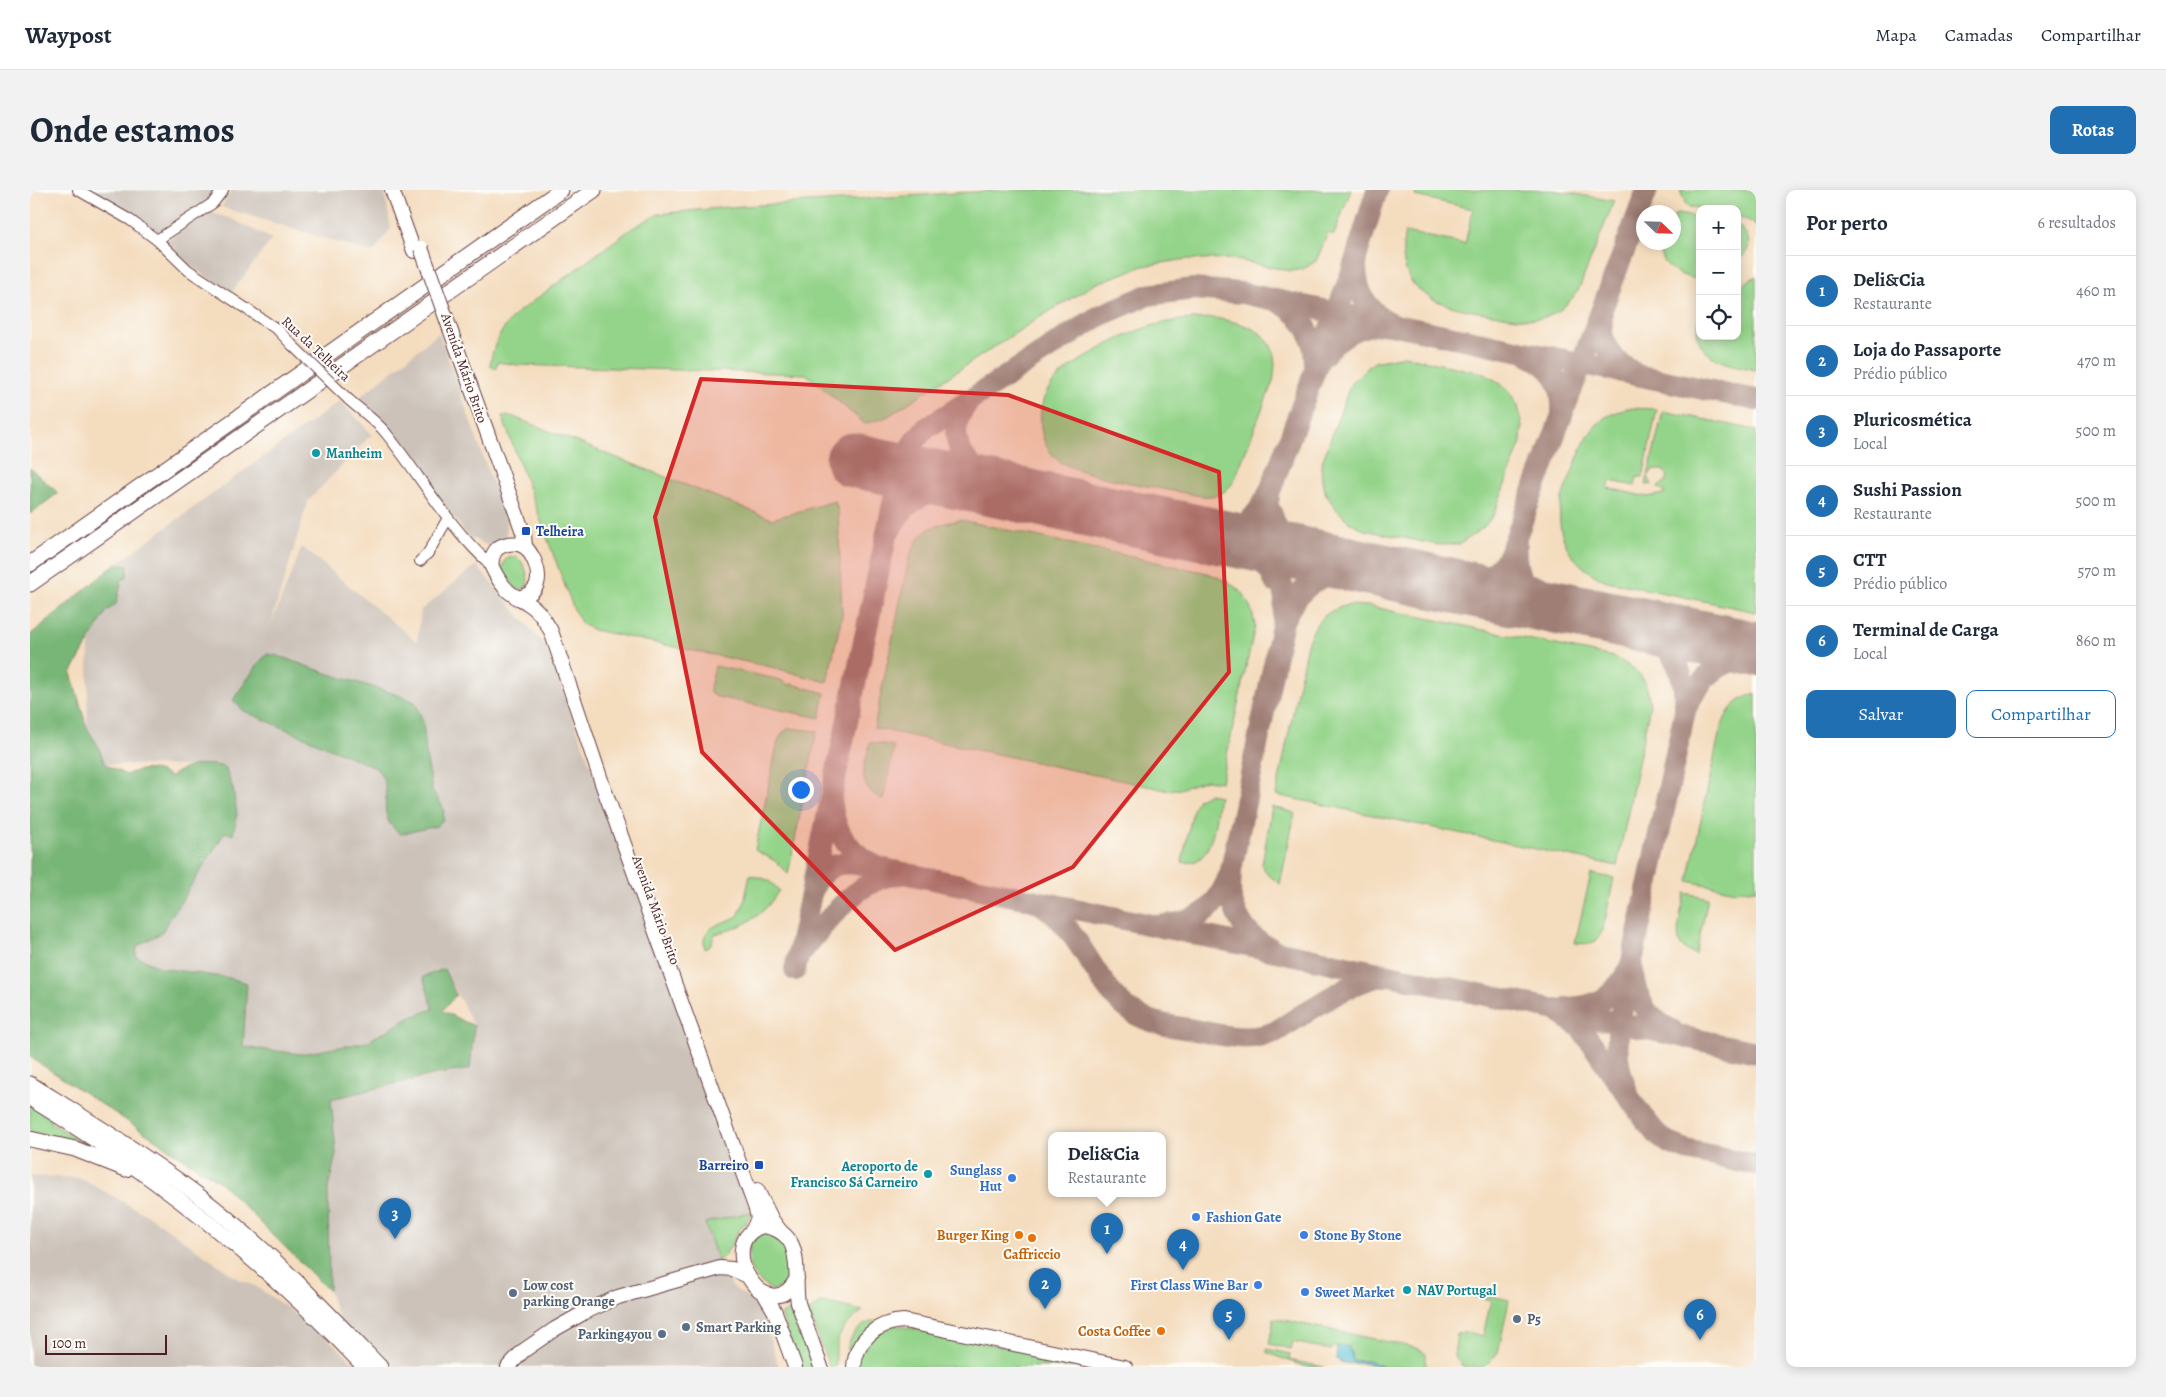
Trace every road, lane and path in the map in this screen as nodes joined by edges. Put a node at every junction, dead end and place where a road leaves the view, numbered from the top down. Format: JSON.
{"nodes":[{"id":1,"x":78,"y":190,"type":"edge"},
{"id":2,"x":223,"y":190,"type":"edge"},
{"id":3,"x":392,"y":190,"type":"edge"},
{"id":4,"x":399,"y":190,"type":"edge"},
{"id":5,"x":561,"y":190,"type":"edge"},
{"id":6,"x":594,"y":190,"type":"edge"},
{"id":7,"x":157,"y":240,"type":"junction"},
{"id":8,"x":417,"y":250,"type":"junction"},
{"id":9,"x":446,"y":327,"type":"junction"},
{"id":10,"x":448,"y":518,"type":"junction"},
{"id":11,"x":506,"y":544,"type":"junction"},
{"id":12,"x":525,"y":547,"type":"junction"},
{"id":13,"x":492,"y":559,"type":"junction"},
{"id":14,"x":420,"y":561,"type":"dead end"},
{"id":15,"x":30,"y":564,"type":"edge"},
{"id":16,"x":30,"y":584,"type":"edge"},
{"id":17,"x":537,"y":584,"type":"junction"},
{"id":18,"x":517,"y":598,"type":"junction"},
{"id":19,"x":30,"y":1084,"type":"edge"},
{"id":20,"x":30,"y":1098,"type":"edge"},
{"id":21,"x":30,"y":1139,"type":"edge"},
{"id":22,"x":161,"y":1187,"type":"junction"},
{"id":23,"x":752,"y":1231,"type":"junction"},
{"id":24,"x":781,"y":1232,"type":"junction"},
{"id":25,"x":743,"y":1244,"type":"junction"},
{"id":26,"x":720,"y":1268,"type":"junction"},
{"id":27,"x":748,"y":1276,"type":"junction"},
{"id":28,"x":797,"y":1278,"type":"junction"},
{"id":29,"x":766,"y":1295,"type":"junction"},
{"id":30,"x":364,"y":1366,"type":"edge"},
{"id":31,"x":380,"y":1367,"type":"edge"},
{"id":32,"x":508,"y":1367,"type":"edge"},
{"id":33,"x":795,"y":1367,"type":"edge"},
{"id":34,"x":821,"y":1367,"type":"edge"},
{"id":35,"x":854,"y":1367,"type":"edge"},
{"id":36,"x":1125,"y":1367,"type":"edge"}],
"edges":[{"from":1,"to":7,"type":"street","name":"Rua da Telheira"},
{"from":2,"to":7,"type":"street"},
{"from":3,"to":8,"type":"main road","name":"Avenida Mário Brito"},
{"from":4,"to":8,"type":"main road","name":"Avenida Mário Brito"},
{"from":5,"to":15,"type":"highway"},
{"from":6,"to":16,"type":"highway"},
{"from":7,"to":10,"type":"street","name":"Rua da Telheira","bridge":true},
{"from":8,"to":9,"type":"main road","name":"Avenida Mário Brito","bridge":true},
{"from":9,"to":11,"type":"main road","name":"Avenida Mário Brito"},
{"from":9,"to":12,"type":"main road","name":"Avenida Mário Brito"},
{"from":10,"to":13,"type":"street","name":"Rua da Telheira"},
{"from":10,"to":14,"type":"street"},
{"from":11,"to":12,"type":"main road"},
{"from":11,"to":13,"type":"main road"},
{"from":12,"to":17,"type":"main road"},
{"from":13,"to":18,"type":"main road"},
{"from":17,"to":18,"type":"main road"},
{"from":17,"to":24,"type":"main road","name":"Avenida Mário Brito"},
{"from":18,"to":23,"type":"main road","name":"Avenida Mário Brito"},
{"from":19,"to":31,"type":"highway"},
{"from":20,"to":22,"type":"highway"},
{"from":21,"to":22,"type":"highway"},
{"from":22,"to":30,"type":"highway"},
{"from":23,"to":24,"type":"main road"},
{"from":23,"to":25,"type":"main road"},
{"from":24,"to":28,"type":"main road"},
{"from":25,"to":26,"type":"main road"},
{"from":25,"to":27,"type":"main road"},
{"from":26,"to":27,"type":"main road"},
{"from":26,"to":32,"type":"main road"},
{"from":27,"to":29,"type":"main road"},
{"from":28,"to":29,"type":"main road"},
{"from":28,"to":34,"type":"main road"},
{"from":29,"to":33,"type":"main road"},
{"from":35,"to":36,"type":"main road"}]}
